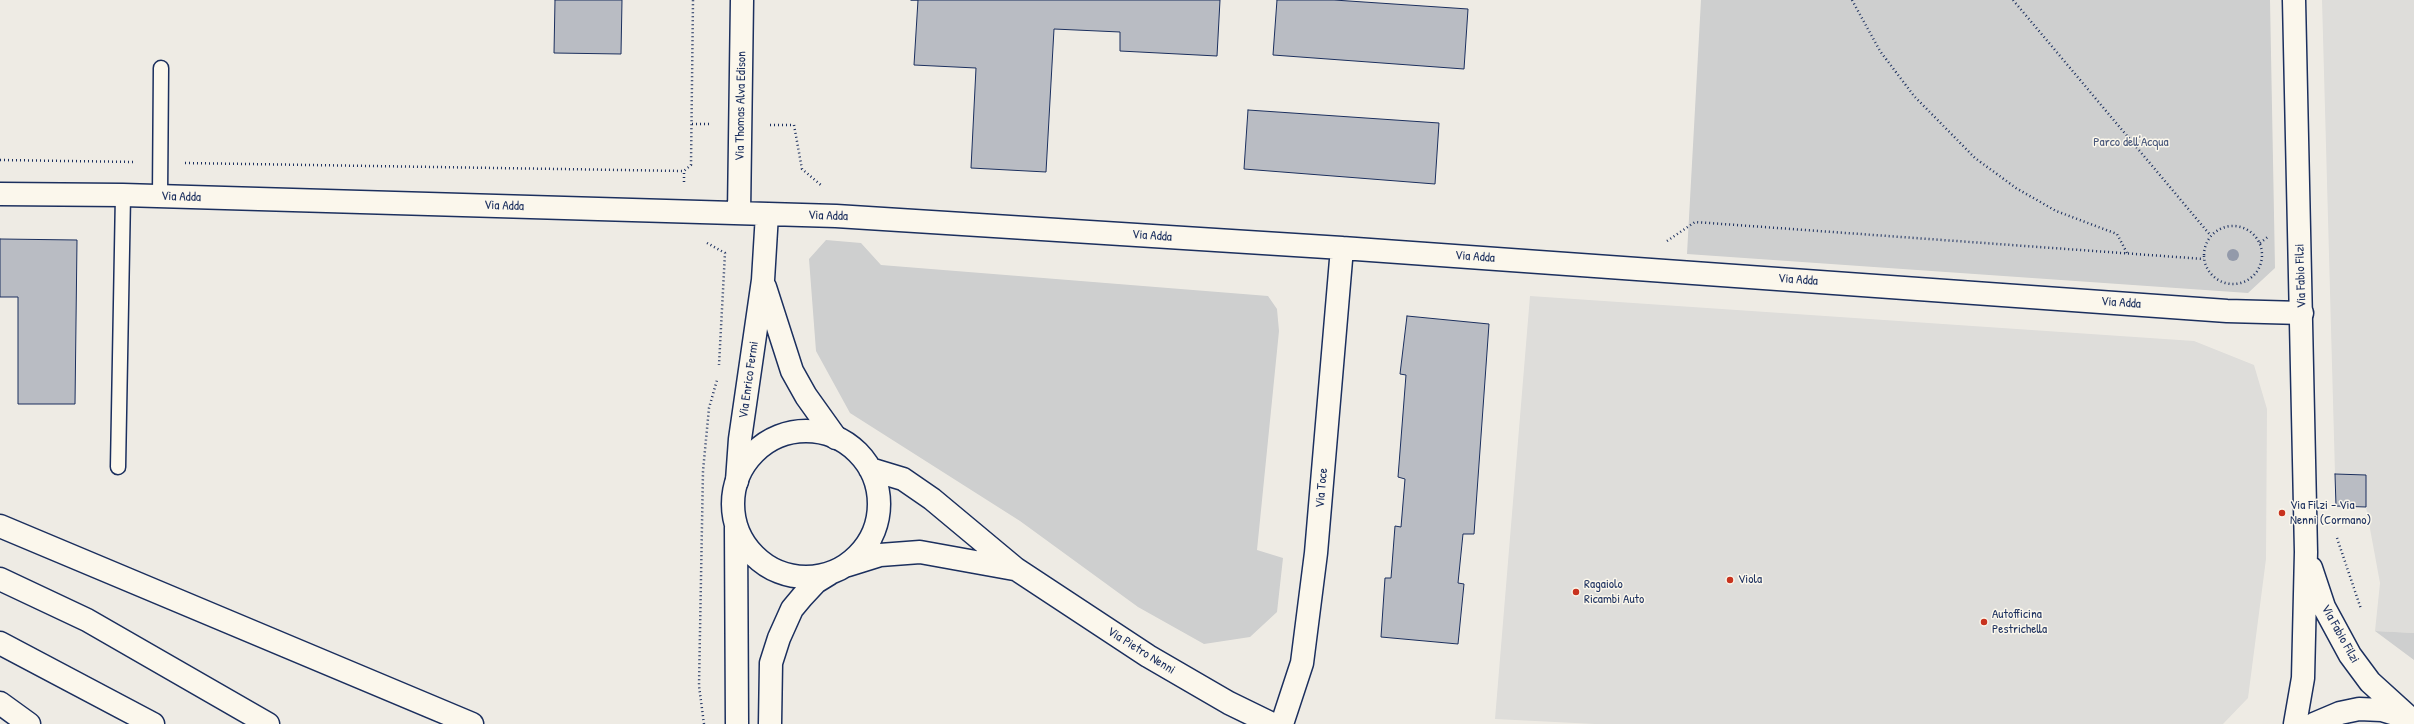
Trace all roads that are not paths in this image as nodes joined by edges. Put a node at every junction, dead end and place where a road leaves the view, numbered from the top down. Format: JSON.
{"nodes":[{"id":1,"x":742,"y":0,"type":"edge"},
{"id":2,"x":2294,"y":0,"type":"edge"},
{"id":3,"x":161,"y":68,"type":"dead end"},
{"id":4,"x":0,"y":194,"type":"edge"},
{"id":5,"x":123,"y":195,"type":"junction"},
{"id":6,"x":160,"y":196,"type":"junction"},
{"id":7,"x":740,"y":213,"type":"junction"},
{"id":8,"x":767,"y":214,"type":"junction"},
{"id":9,"x":1342,"y":248,"type":"junction"},
{"id":10,"x":763,"y":280,"type":"junction"},
{"id":11,"x":2302,"y":313,"type":"junction"},
{"id":12,"x":836,"y":438,"type":"junction"},
{"id":13,"x":118,"y":467,"type":"dead end"},
{"id":14,"x":870,"y":469,"type":"junction"},
{"id":15,"x":737,"y":481,"type":"junction"},
{"id":16,"x":736,"y":525,"type":"junction"},
{"id":17,"x":0,"y":526,"type":"edge"},
{"id":18,"x":2306,"y":552,"type":"junction"},
{"id":19,"x":838,"y":569,"type":"junction"},
{"id":20,"x":1016,"y":569,"type":"junction"},
{"id":21,"x":0,"y":579,"type":"edge"},
{"id":22,"x":0,"y":643,"type":"edge"},
{"id":23,"x":0,"y":703,"type":"edge"},
{"id":24,"x":2413,"y":721,"type":"edge"},
{"id":25,"x":29,"y":724,"type":"edge"},
{"id":26,"x":153,"y":724,"type":"edge"},
{"id":27,"x":268,"y":724,"type":"edge"},
{"id":28,"x":472,"y":724,"type":"edge"},
{"id":29,"x":736,"y":724,"type":"edge"},
{"id":30,"x":770,"y":724,"type":"edge"},
{"id":31,"x":1272,"y":724,"type":"edge"},
{"id":32,"x":1282,"y":724,"type":"edge"},
{"id":33,"x":2295,"y":724,"type":"edge"},
{"id":34,"x":2314,"y":724,"type":"edge"}],
"edges":[{"from":1,"to":7,"type":"main road","name":"Via Thomas Alva Edison"},
{"from":2,"to":11,"type":"main road","name":"Via Fabio Filzi"},
{"from":3,"to":6,"type":"lane"},
{"from":4,"to":5,"type":"main road","name":"Via Adda"},
{"from":5,"to":6,"type":"main road","name":"Via Adda"},
{"from":5,"to":13,"type":"lane"},
{"from":6,"to":7,"type":"main road","name":"Via Adda"},
{"from":7,"to":8,"type":"main road","name":"Via Adda"},
{"from":8,"to":9,"type":"main road","name":"Via Adda"},
{"from":8,"to":10,"type":"main road","name":"Via Enrico Fermi"},
{"from":9,"to":11,"type":"main road","name":"Via Adda"},
{"from":9,"to":32,"type":"main road","name":"Via Toce"},
{"from":10,"to":12,"type":"main road","name":"Via Enrico Fermi"},
{"from":10,"to":15,"type":"main road","name":"Via Enrico Fermi"},
{"from":11,"to":18,"type":"main road","name":"Via Fabio Filzi"},
{"from":12,"to":14,"type":"main road"},
{"from":12,"to":15,"type":"main road"},
{"from":14,"to":19,"type":"main road"},
{"from":14,"to":20,"type":"main road","name":"Via Pietro Nenni"},
{"from":15,"to":16,"type":"main road","name":"Via Enrico Fermi"},
{"from":16,"to":19,"type":"main road"},
{"from":16,"to":29,"type":"main road"},
{"from":17,"to":28,"type":"main road"},
{"from":18,"to":24,"type":"main road","name":"Via Fabio Filzi"},
{"from":18,"to":33,"type":"main road","name":"Via Fabio Filzi"},
{"from":19,"to":20,"type":"main road","name":"Via Pietro Nenni"},
{"from":19,"to":30,"type":"main road"},
{"from":20,"to":31,"type":"main road","name":"Via Pietro Nenni"},
{"from":21,"to":27,"type":"main road"},
{"from":22,"to":26,"type":"main road"},
{"from":23,"to":25,"type":"main road"},
{"from":24,"to":34,"type":"main road"}]}
